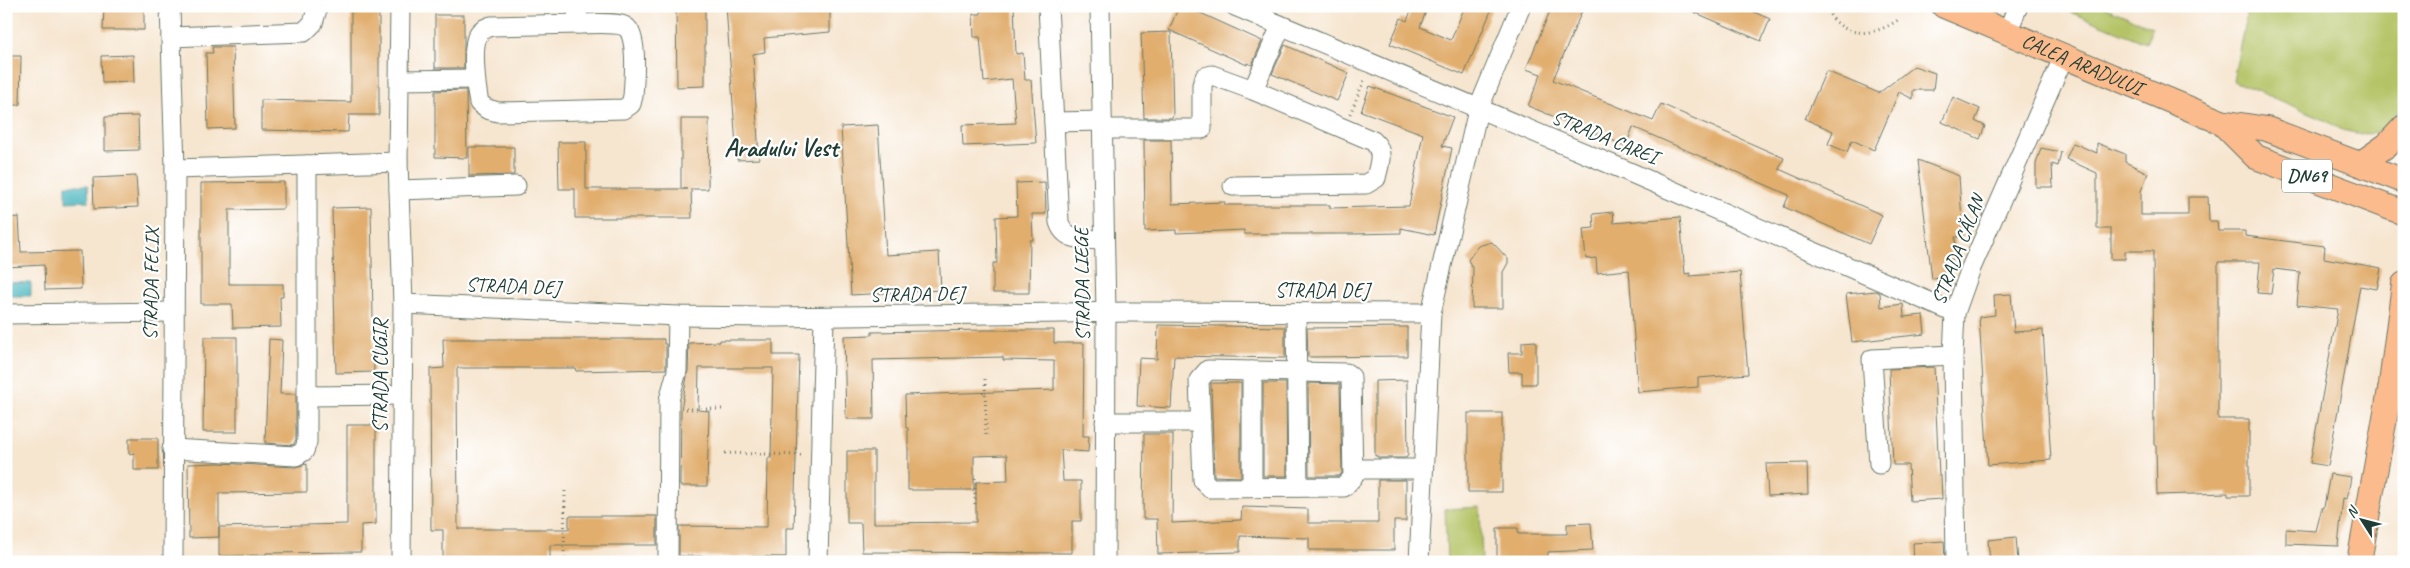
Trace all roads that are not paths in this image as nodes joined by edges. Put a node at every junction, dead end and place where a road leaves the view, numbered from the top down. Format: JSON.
{"nodes":[{"id":1,"x":170,"y":6,"type":"edge"},
{"id":2,"x":318,"y":6,"type":"edge"},
{"id":3,"x":400,"y":6,"type":"edge"},
{"id":4,"x":1048,"y":6,"type":"edge"},
{"id":5,"x":1100,"y":6,"type":"edge"},
{"id":6,"x":1235,"y":6,"type":"edge"},
{"id":7,"x":1521,"y":6,"type":"edge"},
{"id":8,"x":1944,"y":6,"type":"edge"},
{"id":9,"x":2018,"y":6,"type":"edge"},
{"id":10,"x":577,"y":15,"type":"edge"},
{"id":11,"x":1281,"y":26,"type":"junction"},
{"id":12,"x":2007,"y":33,"type":"junction"},
{"id":13,"x":171,"y":37,"type":"junction"},
{"id":14,"x":2064,"y":56,"type":"junction"},
{"id":15,"x":399,"y":80,"type":"junction"},
{"id":16,"x":475,"y":80,"type":"junction"},
{"id":17,"x":1253,"y":90,"type":"junction"},
{"id":18,"x":1478,"y":110,"type":"junction"},
{"id":19,"x":1054,"y":122,"type":"junction"},
{"id":20,"x":2221,"y":122,"type":"junction"},
{"id":21,"x":1102,"y":125,"type":"junction"},
{"id":22,"x":2404,"y":127,"type":"edge"},
{"id":23,"x":398,"y":162,"type":"junction"},
{"id":24,"x":2360,"y":164,"type":"junction"},
{"id":25,"x":307,"y":165,"type":"junction"},
{"id":26,"x":174,"y":169,"type":"junction"},
{"id":27,"x":2404,"y":182,"type":"edge"},
{"id":28,"x":516,"y":186,"type":"dead end"},
{"id":29,"x":1233,"y":186,"type":"dead end"},
{"id":30,"x":399,"y":190,"type":"junction"},
{"id":31,"x":2404,"y":213,"type":"edge"},
{"id":32,"x":1104,"y":240,"type":"junction"},
{"id":33,"x":2404,"y":284,"type":"edge"},
{"id":34,"x":403,"y":304,"type":"junction"},
{"id":35,"x":173,"y":312,"type":"junction"},
{"id":36,"x":1106,"y":313,"type":"junction"},
{"id":37,"x":1296,"y":313,"type":"junction"},
{"id":38,"x":1431,"y":313,"type":"junction"},
{"id":39,"x":1955,"y":313,"type":"junction"},
{"id":40,"x":6,"y":314,"type":"edge"},
{"id":41,"x":678,"y":316,"type":"junction"},
{"id":42,"x":824,"y":317,"type":"junction"},
{"id":43,"x":2401,"y":324,"type":"edge"},
{"id":44,"x":1953,"y":355,"type":"junction"},
{"id":45,"x":1252,"y":371,"type":"junction"},
{"id":46,"x":1297,"y":372,"type":"junction"},
{"id":47,"x":2397,"y":385,"type":"edge"},
{"id":48,"x":402,"y":395,"type":"junction"},
{"id":49,"x":308,"y":396,"type":"junction"},
{"id":50,"x":1106,"y":422,"type":"junction"},
{"id":51,"x":1200,"y":422,"type":"junction"},
{"id":52,"x":172,"y":449,"type":"junction"},
{"id":53,"x":1879,"y":464,"type":"dead end"},
{"id":54,"x":1423,"y":469,"type":"junction"},
{"id":55,"x":1353,"y":470,"type":"junction"},
{"id":56,"x":1252,"y":487,"type":"junction"},
{"id":57,"x":1298,"y":487,"type":"junction"},
{"id":58,"x":173,"y":562,"type":"edge"},
{"id":59,"x":401,"y":562,"type":"edge"},
{"id":60,"x":668,"y":562,"type":"edge"},
{"id":61,"x":818,"y":562,"type":"edge"},
{"id":62,"x":1104,"y":562,"type":"edge"},
{"id":63,"x":1419,"y":562,"type":"edge"},
{"id":64,"x":1956,"y":562,"type":"edge"},
{"id":65,"x":2360,"y":562,"type":"edge"}],
"edges":[{"from":1,"to":13,"type":"street","name":"STRADA FELIX"},
{"from":2,"to":13,"type":"street"},
{"from":3,"to":15,"type":"street","name":"STRADA CUGIR"},
{"from":4,"to":19,"type":"street"},
{"from":5,"to":21,"type":"street","name":"STRADA LIEGE"},
{"from":6,"to":11,"type":"street","name":"STRADA CAREI"},
{"from":7,"to":18,"type":"street"},
{"from":8,"to":12,"type":"main road","name":"CALEA ARADULUI","number":"DN69"},
{"from":9,"to":12,"type":"street"},
{"from":10,"to":16,"type":"street"},
{"from":10,"to":16,"type":"street"},
{"from":11,"to":17,"type":"street"},
{"from":11,"to":18,"type":"street","name":"STRADA CAREI"},
{"from":12,"to":14,"type":"main road","name":"CALEA ARADULUI","number":"DN69"},
{"from":13,"to":26,"type":"street","name":"STRADA FELIX"},
{"from":14,"to":20,"type":"main road","name":"CALEA ARADULUI","number":"DN69"},
{"from":14,"to":39,"type":"street","name":"STRADA CĂLAN"},
{"from":15,"to":16,"type":"street"},
{"from":15,"to":23,"type":"street","name":"STRADA CUGIR"},
{"from":17,"to":21,"type":"street"},
{"from":17,"to":29,"type":"street"},
{"from":18,"to":38,"type":"street"},
{"from":18,"to":39,"type":"street","name":"STRADA CAREI"},
{"from":19,"to":21,"type":"street"},
{"from":19,"to":32,"type":"street"},
{"from":20,"to":24,"type":"main road","name":"CALEA ARADULUI","number":"DN69"},
{"from":20,"to":31,"type":"main road","name":"CALEA ARADULUI","number":"DN69"},
{"from":21,"to":32,"type":"street","name":"STRADA LIEGE"},
{"from":22,"to":24,"type":"main road"},
{"from":23,"to":25,"type":"street"},
{"from":23,"to":30,"type":"street","name":"STRADA CUGIR"},
{"from":24,"to":27,"type":"main road","name":"CALEA ARADULUI","number":"DN69"},
{"from":25,"to":26,"type":"street"},
{"from":25,"to":49,"type":"street"},
{"from":26,"to":35,"type":"street","name":"STRADA FELIX"},
{"from":28,"to":30,"type":"street"},
{"from":30,"to":34,"type":"street","name":"STRADA CUGIR"},
{"from":32,"to":36,"type":"street","name":"STRADA LIEGE"},
{"from":33,"to":43,"type":"main road"},
{"from":34,"to":41,"type":"street","name":"STRADA DEJ"},
{"from":34,"to":48,"type":"street","name":"STRADA CUGIR"},
{"from":35,"to":40,"type":"street"},
{"from":35,"to":52,"type":"street","name":"STRADA FELIX"},
{"from":36,"to":37,"type":"street","name":"STRADA DEJ"},
{"from":36,"to":42,"type":"street","name":"STRADA DEJ"},
{"from":36,"to":50,"type":"street","name":"STRADA LIEGE"},
{"from":37,"to":38,"type":"street","name":"STRADA DEJ"},
{"from":37,"to":46,"type":"street"},
{"from":38,"to":54,"type":"street"},
{"from":39,"to":44,"type":"street","name":"STRADA CĂLAN"},
{"from":41,"to":42,"type":"street","name":"STRADA DEJ"},
{"from":41,"to":60,"type":"street"},
{"from":42,"to":61,"type":"street"},
{"from":43,"to":47,"type":"main road"},
{"from":44,"to":53,"type":"street"},
{"from":44,"to":64,"type":"street","name":"STRADA CĂLAN"},
{"from":45,"to":46,"type":"street"},
{"from":45,"to":51,"type":"street"},
{"from":45,"to":56,"type":"street"},
{"from":46,"to":55,"type":"street"},
{"from":46,"to":57,"type":"street"},
{"from":47,"to":65,"type":"main road"},
{"from":48,"to":49,"type":"street"},
{"from":48,"to":59,"type":"street","name":"STRADA CUGIR"},
{"from":49,"to":52,"type":"street"},
{"from":50,"to":51,"type":"street"},
{"from":50,"to":62,"type":"street","name":"STRADA LIEGE"},
{"from":51,"to":56,"type":"street"},
{"from":52,"to":58,"type":"street","name":"STRADA FELIX"},
{"from":54,"to":55,"type":"street"},
{"from":54,"to":63,"type":"street"},
{"from":55,"to":57,"type":"street"},
{"from":56,"to":57,"type":"street"}]}
